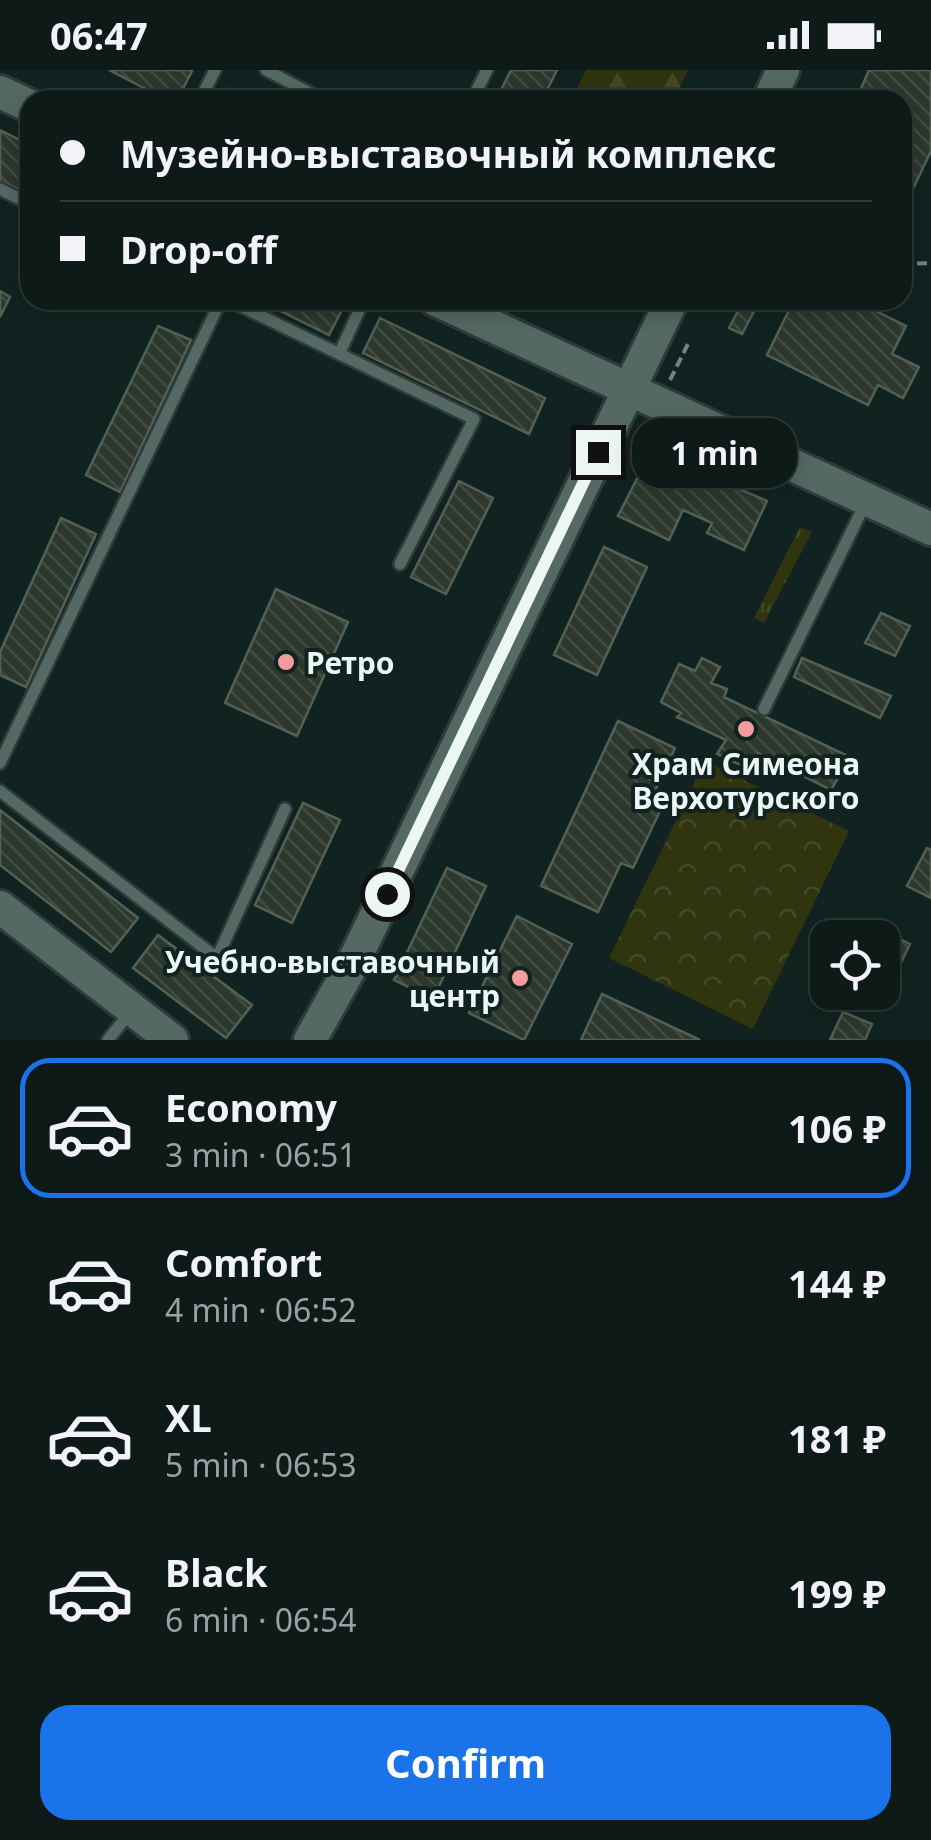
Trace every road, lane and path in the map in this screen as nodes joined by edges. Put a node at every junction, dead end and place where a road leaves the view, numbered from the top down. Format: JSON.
{"nodes":[{"id":1,"x":266,"y":70,"type":"edge"},
{"id":2,"x":304,"y":90,"type":"edge"},
{"id":3,"x":215,"y":310,"type":"edge"},
{"id":4,"x":249,"y":310,"type":"edge"},
{"id":5,"x":359,"y":310,"type":"edge"},
{"id":6,"x":457,"y":310,"type":"edge"},
{"id":7,"x":654,"y":310,"type":"edge"},
{"id":8,"x":666,"y":310,"type":"edge"},
{"id":9,"x":339,"y":354,"type":"junction"},
{"id":10,"x":622,"y":388,"type":"junction"},
{"id":11,"x":867,"y":500,"type":"junction"},
{"id":12,"x":931,"y":529,"type":"edge"},
{"id":13,"x":400,"y":564,"type":"dead end"},
{"id":14,"x":764,"y":708,"type":"dead end"},
{"id":15,"x":0,"y":763,"type":"edge"},
{"id":16,"x":0,"y":791,"type":"edge"},
{"id":17,"x":285,"y":809,"type":"dead end"},
{"id":18,"x":0,"y":907,"type":"edge"},
{"id":19,"x":132,"y":1009,"type":"junction"},
{"id":20,"x":108,"y":1040,"type":"edge"},
{"id":21,"x":172,"y":1040,"type":"edge"},
{"id":22,"x":298,"y":1040,"type":"edge"},
{"id":23,"x":310,"y":1040,"type":"edge"}],
"edges":[{"from":1,"to":2,"type":"lane"},
{"from":3,"to":15,"type":"lane"},
{"from":4,"to":9,"type":"lane"},
{"from":5,"to":9,"type":"lane"},
{"from":6,"to":10,"type":"main road"},
{"from":7,"to":10,"type":"main road"},
{"from":8,"to":10,"type":"main road"},
{"from":9,"to":13,"type":"lane"},
{"from":10,"to":11,"type":"main road"},
{"from":10,"to":22,"type":"main road"},
{"from":10,"to":23,"type":"main road"},
{"from":11,"to":12,"type":"main road"},
{"from":11,"to":14,"type":"lane"},
{"from":16,"to":17,"type":"lane"},
{"from":18,"to":19,"type":"main road"},
{"from":19,"to":20,"type":"lane"},
{"from":19,"to":21,"type":"main road"}]}
